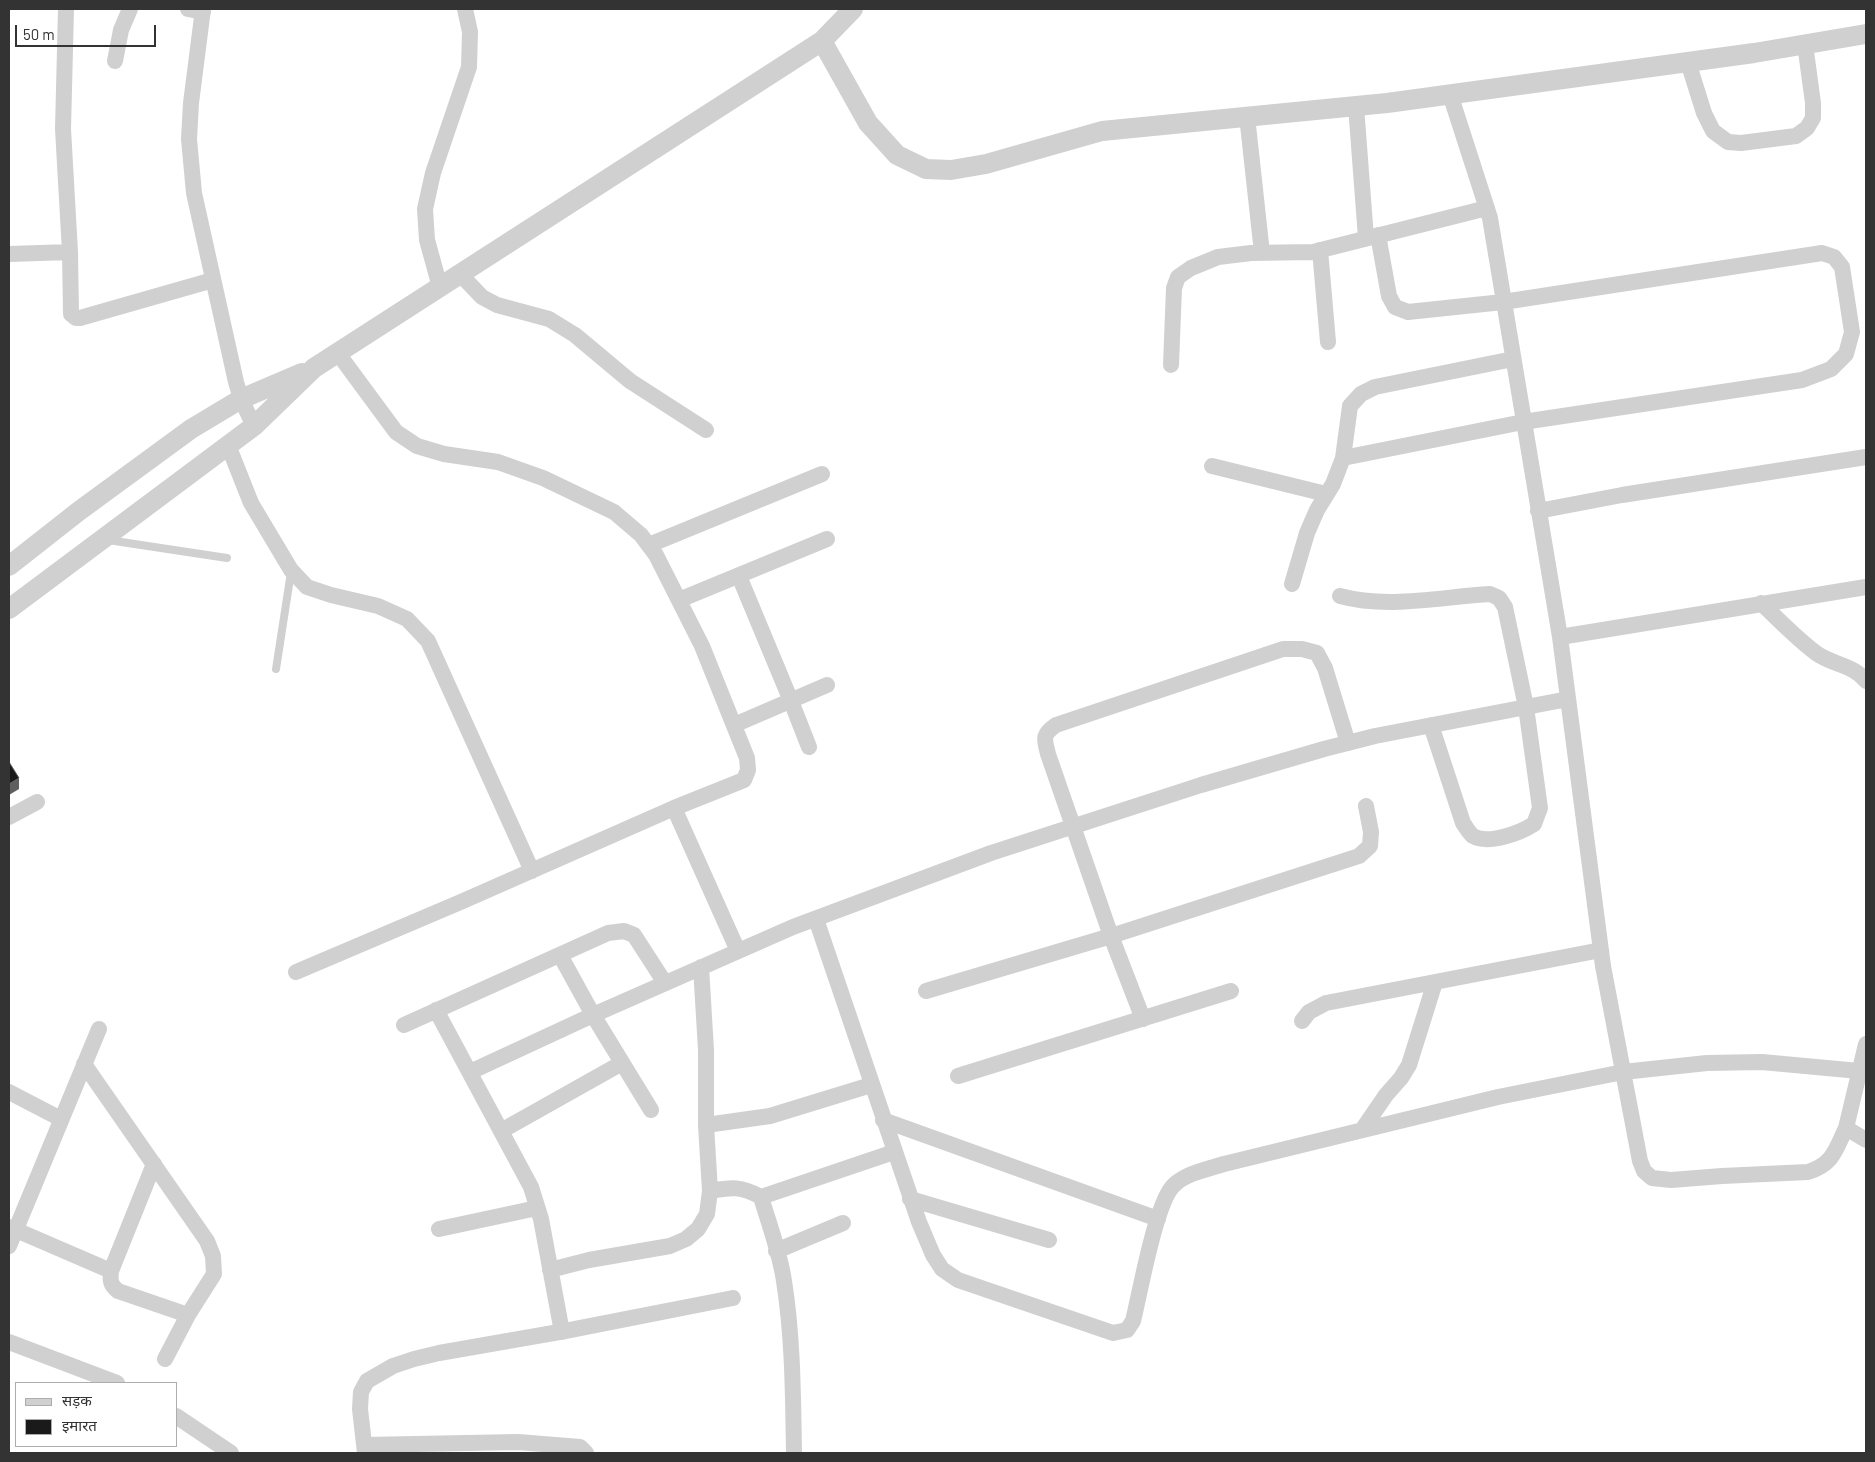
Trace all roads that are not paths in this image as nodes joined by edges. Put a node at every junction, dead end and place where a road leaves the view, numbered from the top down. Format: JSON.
{"nodes":[{"id":1,"x":66,"y":9,"type":"edge"},
{"id":2,"x":130,"y":9,"type":"edge"},
{"id":3,"x":465,"y":9,"type":"edge"},
{"id":4,"x":853,"y":9,"type":"edge"},
{"id":5,"x":198,"y":10,"type":"edge"},
{"id":6,"x":1866,"y":34,"type":"edge"},
{"id":7,"x":822,"y":41,"type":"junction"},
{"id":8,"x":1805,"y":44,"type":"junction"},
{"id":9,"x":115,"y":61,"type":"dead end"},
{"id":10,"x":1688,"y":62,"type":"junction"},
{"id":11,"x":1450,"y":94,"type":"junction"},
{"id":12,"x":1356,"y":106,"type":"junction"},
{"id":13,"x":1247,"y":116,"type":"junction"},
{"id":14,"x":1487,"y":208,"type":"junction"},
{"id":15,"x":1372,"y":237,"type":"junction"},
{"id":16,"x":1320,"y":250,"type":"junction"},
{"id":17,"x":70,"y":252,"type":"junction"},
{"id":18,"x":1262,"y":253,"type":"junction"},
{"id":19,"x":9,"y":254,"type":"edge"},
{"id":20,"x":460,"y":274,"type":"junction"},
{"id":21,"x":213,"y":280,"type":"junction"},
{"id":22,"x":440,"y":287,"type":"junction"},
{"id":23,"x":1504,"y":302,"type":"junction"},
{"id":24,"x":1328,"y":342,"type":"dead end"},
{"id":25,"x":337,"y":352,"type":"junction"},
{"id":26,"x":1513,"y":359,"type":"junction"},
{"id":27,"x":1171,"y":365,"type":"dead end"},
{"id":28,"x":314,"y":368,"type":"junction"},
{"id":29,"x":241,"y":399,"type":"junction"},
{"id":30,"x":1523,"y":422,"type":"junction"},
{"id":31,"x":254,"y":426,"type":"junction"},
{"id":32,"x":706,"y":430,"type":"dead end"},
{"id":33,"x":228,"y":445,"type":"junction"},
{"id":34,"x":1866,"y":457,"type":"edge"},
{"id":35,"x":1342,"y":458,"type":"junction"},
{"id":36,"x":1212,"y":466,"type":"dead end"},
{"id":37,"x":822,"y":474,"type":"dead end"},
{"id":38,"x":1326,"y":494,"type":"junction"},
{"id":39,"x":1538,"y":512,"type":"junction"},
{"id":40,"x":102,"y":539,"type":"junction"},
{"id":41,"x":827,"y":539,"type":"dead end"},
{"id":42,"x":649,"y":545,"type":"junction"},
{"id":43,"x":227,"y":558,"type":"dead end"},
{"id":44,"x":9,"y":566,"type":"edge"},
{"id":45,"x":291,"y":570,"type":"junction"},
{"id":46,"x":739,"y":576,"type":"junction"},
{"id":47,"x":1292,"y":584,"type":"dead end"},
{"id":48,"x":1866,"y":587,"type":"edge"},
{"id":49,"x":1340,"y":596,"type":"dead end"},
{"id":50,"x":679,"y":600,"type":"junction"},
{"id":51,"x":1761,"y":604,"type":"junction"},
{"id":52,"x":9,"y":609,"type":"edge"},
{"id":53,"x":1560,"y":637,"type":"junction"},
{"id":54,"x":276,"y":669,"type":"dead end"},
{"id":55,"x":1866,"y":681,"type":"edge"},
{"id":56,"x":827,"y":686,"type":"dead end"},
{"id":57,"x":1568,"y":699,"type":"junction"},
{"id":58,"x":792,"y":701,"type":"junction"},
{"id":59,"x":1526,"y":707,"type":"junction"},
{"id":60,"x":734,"y":725,"type":"junction"},
{"id":61,"x":1431,"y":725,"type":"junction"},
{"id":62,"x":1348,"y":743,"type":"junction"},
{"id":63,"x":809,"y":747,"type":"dead end"},
{"id":64,"x":37,"y":802,"type":"dead end"},
{"id":65,"x":1366,"y":806,"type":"dead end"},
{"id":66,"x":674,"y":808,"type":"junction"},
{"id":67,"x":9,"y":817,"type":"edge"},
{"id":68,"x":1073,"y":827,"type":"junction"},
{"id":69,"x":532,"y":871,"type":"junction"},
{"id":70,"x":816,"y":919,"type":"junction"},
{"id":71,"x":1111,"y":936,"type":"junction"},
{"id":72,"x":1601,"y":950,"type":"junction"},
{"id":73,"x":738,"y":951,"type":"junction"},
{"id":74,"x":560,"y":955,"type":"junction"},
{"id":75,"x":701,"y":967,"type":"junction"},
{"id":76,"x":296,"y":972,"type":"dead end"},
{"id":77,"x":1435,"y":982,"type":"junction"},
{"id":78,"x":665,"y":983,"type":"junction"},
{"id":79,"x":926,"y":991,"type":"dead end"},
{"id":80,"x":1231,"y":991,"type":"dead end"},
{"id":81,"x":436,"y":1010,"type":"junction"},
{"id":82,"x":593,"y":1015,"type":"junction"},
{"id":83,"x":1143,"y":1018,"type":"junction"},
{"id":84,"x":1302,"y":1021,"type":"dead end"},
{"id":85,"x":404,"y":1025,"type":"dead end"},
{"id":86,"x":99,"y":1029,"type":"dead end"},
{"id":87,"x":1866,"y":1044,"type":"edge"},
{"id":88,"x":622,"y":1063,"type":"junction"},
{"id":89,"x":84,"y":1064,"type":"junction"},
{"id":90,"x":1859,"y":1071,"type":"junction"},
{"id":91,"x":470,"y":1072,"type":"junction"},
{"id":92,"x":1623,"y":1072,"type":"junction"},
{"id":93,"x":958,"y":1076,"type":"dead end"},
{"id":94,"x":871,"y":1085,"type":"junction"},
{"id":95,"x":9,"y":1092,"type":"edge"},
{"id":96,"x":651,"y":1110,"type":"dead end"},
{"id":97,"x":61,"y":1119,"type":"junction"},
{"id":98,"x":883,"y":1120,"type":"junction"},
{"id":99,"x":706,"y":1126,"type":"junction"},
{"id":100,"x":1846,"y":1128,"type":"junction"},
{"id":101,"x":1362,"y":1130,"type":"junction"},
{"id":102,"x":501,"y":1131,"type":"junction"},
{"id":103,"x":1866,"y":1140,"type":"edge"},
{"id":104,"x":894,"y":1152,"type":"junction"},
{"id":105,"x":154,"y":1164,"type":"junction"},
{"id":106,"x":710,"y":1191,"type":"junction"},
{"id":107,"x":761,"y":1196,"type":"junction"},
{"id":108,"x":910,"y":1198,"type":"junction"},
{"id":109,"x":537,"y":1208,"type":"junction"},
{"id":110,"x":1158,"y":1219,"type":"junction"},
{"id":111,"x":843,"y":1223,"type":"dead end"},
{"id":112,"x":12,"y":1229,"type":"edge"},
{"id":113,"x":439,"y":1229,"type":"dead end"},
{"id":114,"x":1048,"y":1240,"type":"dead end"},
{"id":115,"x":9,"y":1246,"type":"edge"},
{"id":116,"x":776,"y":1251,"type":"junction"},
{"id":117,"x":111,"y":1270,"type":"junction"},
{"id":118,"x":550,"y":1270,"type":"junction"},
{"id":119,"x":733,"y":1298,"type":"dead end"},
{"id":120,"x":188,"y":1315,"type":"junction"},
{"id":121,"x":562,"y":1332,"type":"junction"},
{"id":122,"x":9,"y":1342,"type":"edge"},
{"id":123,"x":165,"y":1359,"type":"dead end"},
{"id":124,"x":114,"y":1382,"type":"edge"},
{"id":125,"x":178,"y":1417,"type":"edge"},
{"id":126,"x":365,"y":1449,"type":"edge"},
{"id":127,"x":231,"y":1453,"type":"edge"},
{"id":128,"x":586,"y":1453,"type":"edge"},
{"id":129,"x":794,"y":1453,"type":"edge"}],
"edges":[{"from":1,"to":17,"type":"street"},
{"from":2,"to":9,"type":"street"},
{"from":3,"to":22,"type":"street"},
{"from":4,"to":7,"type":"street"},
{"from":5,"to":21,"type":"street"},
{"from":6,"to":8,"type":"street"},
{"from":7,"to":13,"type":"street"},
{"from":7,"to":20,"type":"street"},
{"from":8,"to":10,"type":"street"},
{"from":8,"to":10,"type":"street"},
{"from":10,"to":11,"type":"street"},
{"from":11,"to":12,"type":"street"},
{"from":11,"to":14,"type":"street"},
{"from":12,"to":13,"type":"street"},
{"from":12,"to":15,"type":"street"},
{"from":13,"to":18,"type":"street"},
{"from":14,"to":15,"type":"street"},
{"from":14,"to":23,"type":"street"},
{"from":15,"to":16,"type":"street"},
{"from":15,"to":23,"type":"street"},
{"from":16,"to":18,"type":"street"},
{"from":16,"to":24,"type":"street"},
{"from":17,"to":19,"type":"street"},
{"from":17,"to":21,"type":"street"},
{"from":18,"to":27,"type":"street"},
{"from":20,"to":22,"type":"street"},
{"from":20,"to":32,"type":"street"},
{"from":21,"to":29,"type":"street"},
{"from":22,"to":25,"type":"street"},
{"from":23,"to":26,"type":"street"},
{"from":23,"to":30,"type":"street"},
{"from":25,"to":28,"type":"street"},
{"from":25,"to":42,"type":"street"},
{"from":26,"to":30,"type":"street"},
{"from":26,"to":35,"type":"street"},
{"from":28,"to":29,"type":"street"},
{"from":28,"to":31,"type":"street"},
{"from":29,"to":31,"type":"street"},
{"from":29,"to":44,"type":"street"},
{"from":30,"to":35,"type":"street"},
{"from":30,"to":39,"type":"street"},
{"from":31,"to":33,"type":"street"},
{"from":33,"to":40,"type":"street"},
{"from":33,"to":45,"type":"street"},
{"from":34,"to":39,"type":"street"},
{"from":35,"to":38,"type":"street"},
{"from":36,"to":38,"type":"street"},
{"from":37,"to":42,"type":"street"},
{"from":38,"to":47,"type":"street"},
{"from":39,"to":53,"type":"street"},
{"from":40,"to":43,"type":"lane"},
{"from":40,"to":52,"type":"street"},
{"from":41,"to":46,"type":"street"},
{"from":42,"to":50,"type":"street"},
{"from":45,"to":54,"type":"lane"},
{"from":45,"to":69,"type":"street"},
{"from":46,"to":50,"type":"street"},
{"from":46,"to":58,"type":"street"},
{"from":48,"to":51,"type":"street"},
{"from":49,"to":59,"type":"street"},
{"from":50,"to":60,"type":"street"},
{"from":51,"to":53,"type":"street"},
{"from":51,"to":55,"type":"street"},
{"from":53,"to":57,"type":"street"},
{"from":56,"to":58,"type":"street"},
{"from":57,"to":59,"type":"street"},
{"from":57,"to":72,"type":"street"},
{"from":58,"to":60,"type":"street"},
{"from":58,"to":63,"type":"street"},
{"from":59,"to":61,"type":"street"},
{"from":59,"to":61,"type":"street"},
{"from":60,"to":66,"type":"street"},
{"from":61,"to":62,"type":"street"},
{"from":62,"to":68,"type":"street"},
{"from":62,"to":68,"type":"street"},
{"from":64,"to":67,"type":"street"},
{"from":65,"to":71,"type":"street"},
{"from":66,"to":69,"type":"street"},
{"from":66,"to":73,"type":"street"},
{"from":68,"to":70,"type":"street"},
{"from":68,"to":71,"type":"street"},
{"from":69,"to":76,"type":"street"},
{"from":70,"to":73,"type":"street"},
{"from":70,"to":94,"type":"street"},
{"from":71,"to":79,"type":"street"},
{"from":71,"to":83,"type":"street"},
{"from":72,"to":77,"type":"street"},
{"from":72,"to":92,"type":"street"},
{"from":73,"to":75,"type":"street"},
{"from":74,"to":78,"type":"street"},
{"from":74,"to":81,"type":"street"},
{"from":74,"to":82,"type":"street"},
{"from":75,"to":78,"type":"street"},
{"from":75,"to":99,"type":"street"},
{"from":77,"to":84,"type":"street"},
{"from":77,"to":101,"type":"street"},
{"from":78,"to":82,"type":"street"},
{"from":80,"to":83,"type":"street"},
{"from":81,"to":85,"type":"street"},
{"from":81,"to":91,"type":"street"},
{"from":82,"to":88,"type":"street"},
{"from":82,"to":91,"type":"street"},
{"from":83,"to":93,"type":"street"},
{"from":86,"to":89,"type":"street"},
{"from":87,"to":90,"type":"street"},
{"from":88,"to":96,"type":"street"},
{"from":88,"to":102,"type":"street"},
{"from":89,"to":97,"type":"street"},
{"from":89,"to":105,"type":"street"},
{"from":90,"to":92,"type":"street"},
{"from":90,"to":100,"type":"street"},
{"from":91,"to":102,"type":"street"},
{"from":92,"to":100,"type":"street"},
{"from":92,"to":101,"type":"street"},
{"from":94,"to":98,"type":"street"},
{"from":94,"to":99,"type":"street"},
{"from":95,"to":97,"type":"street"},
{"from":97,"to":112,"type":"street"},
{"from":98,"to":104,"type":"street"},
{"from":98,"to":110,"type":"street"},
{"from":99,"to":106,"type":"street"},
{"from":100,"to":103,"type":"street"},
{"from":101,"to":110,"type":"street"},
{"from":102,"to":109,"type":"street"},
{"from":104,"to":107,"type":"street"},
{"from":104,"to":108,"type":"street"},
{"from":105,"to":117,"type":"street"},
{"from":105,"to":120,"type":"street"},
{"from":106,"to":107,"type":"street"},
{"from":106,"to":118,"type":"street"},
{"from":107,"to":116,"type":"street"},
{"from":108,"to":110,"type":"street"},
{"from":108,"to":114,"type":"street"},
{"from":109,"to":113,"type":"street"},
{"from":109,"to":118,"type":"street"},
{"from":111,"to":116,"type":"street"},
{"from":112,"to":115,"type":"street"},
{"from":112,"to":117,"type":"street"},
{"from":116,"to":129,"type":"street"},
{"from":117,"to":120,"type":"street"},
{"from":118,"to":121,"type":"street"},
{"from":119,"to":121,"type":"street"},
{"from":120,"to":123,"type":"street"},
{"from":121,"to":126,"type":"street"},
{"from":122,"to":124,"type":"street"},
{"from":125,"to":127,"type":"street"},
{"from":126,"to":128,"type":"street"}]}
